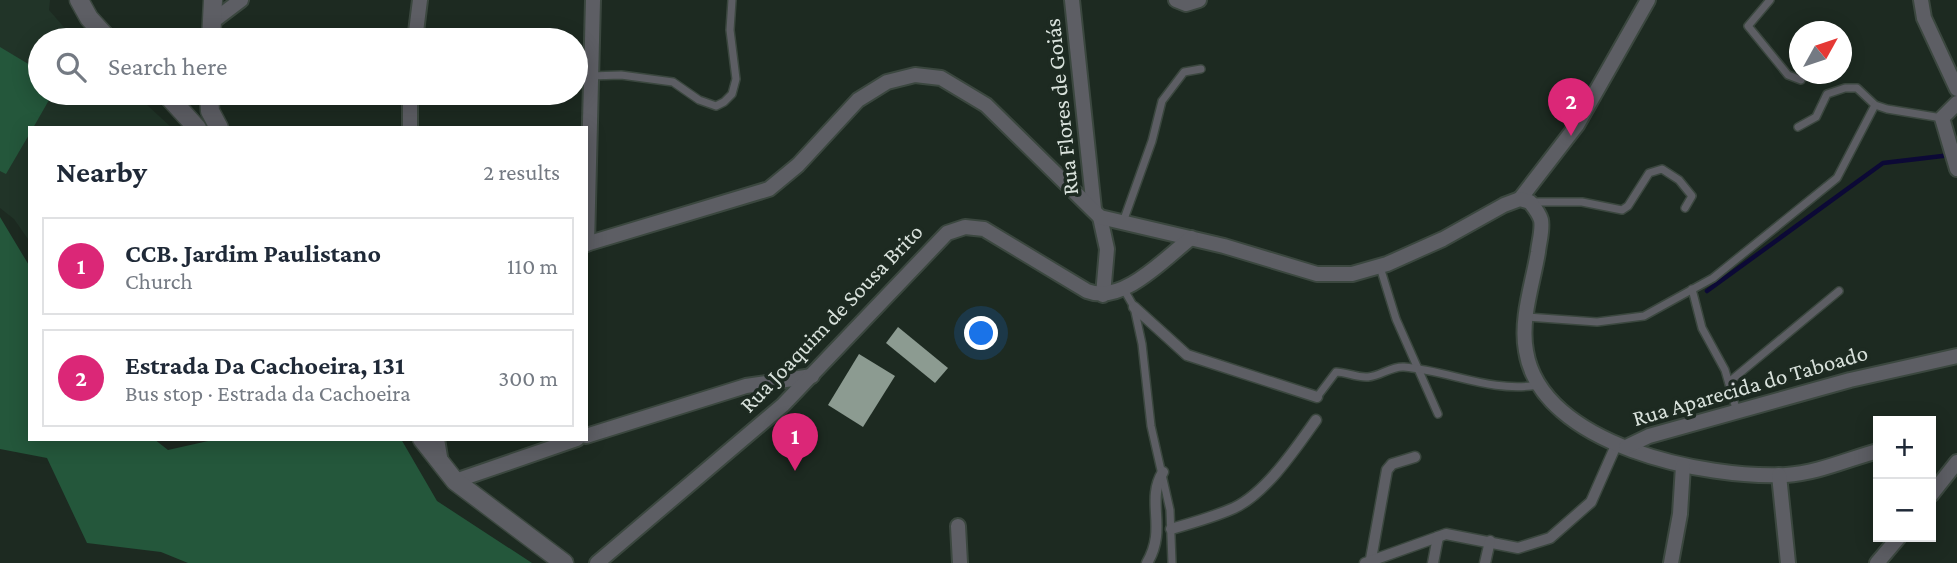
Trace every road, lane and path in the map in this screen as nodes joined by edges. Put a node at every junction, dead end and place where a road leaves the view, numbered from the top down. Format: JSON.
{"nodes":[{"id":1,"x":79,"y":0,"type":"edge"},
{"id":2,"x":213,"y":0,"type":"edge"},
{"id":3,"x":242,"y":0,"type":"edge"},
{"id":4,"x":420,"y":0,"type":"edge"},
{"id":5,"x":593,"y":0,"type":"edge"},
{"id":6,"x":732,"y":0,"type":"edge"},
{"id":7,"x":1072,"y":0,"type":"edge"},
{"id":8,"x":1176,"y":0,"type":"edge"},
{"id":9,"x":1199,"y":0,"type":"edge"},
{"id":10,"x":1647,"y":0,"type":"edge"},
{"id":11,"x":1770,"y":0,"type":"edge"},
{"id":12,"x":1921,"y":0,"type":"edge"},
{"id":13,"x":98,"y":28,"type":"edge"},
{"id":14,"x":212,"y":28,"type":"edge"},
{"id":15,"x":215,"y":28,"type":"edge"},
{"id":16,"x":416,"y":28,"type":"edge"},
{"id":17,"x":1201,"y":69,"type":"dead end"},
{"id":18,"x":1789,"y":75,"type":"edge"},
{"id":19,"x":590,"y":76,"type":"junction"},
{"id":20,"x":1957,"y":89,"type":"edge"},
{"id":21,"x":1957,"y":103,"type":"edge"},
{"id":22,"x":176,"y":105,"type":"edge"},
{"id":23,"x":208,"y":105,"type":"edge"},
{"id":24,"x":210,"y":105,"type":"edge"},
{"id":25,"x":410,"y":105,"type":"edge"},
{"id":26,"x":1875,"y":105,"type":"junction"},
{"id":27,"x":1942,"y":118,"type":"junction"},
{"id":28,"x":195,"y":125,"type":"edge"},
{"id":29,"x":218,"y":126,"type":"edge"},
{"id":30,"x":410,"y":126,"type":"edge"},
{"id":31,"x":1798,"y":127,"type":"dead end"},
{"id":32,"x":1957,"y":169,"type":"edge"},
{"id":33,"x":588,"y":188,"type":"edge"},
{"id":34,"x":1525,"y":200,"type":"junction"},
{"id":35,"x":1685,"y":208,"type":"dead end"},
{"id":36,"x":1097,"y":213,"type":"junction"},
{"id":37,"x":1123,"y":222,"type":"junction"},
{"id":38,"x":1191,"y":238,"type":"junction"},
{"id":39,"x":588,"y":244,"type":"edge"},
{"id":40,"x":1380,"y":267,"type":"junction"},
{"id":41,"x":1123,"y":288,"type":"junction"},
{"id":42,"x":1692,"y":289,"type":"junction"},
{"id":43,"x":1839,"y":291,"type":"dead end"},
{"id":44,"x":1103,"y":295,"type":"junction"},
{"id":45,"x":1134,"y":307,"type":"junction"},
{"id":46,"x":1527,"y":317,"type":"junction"},
{"id":47,"x":1957,"y":356,"type":"edge"},
{"id":48,"x":1416,"y":369,"type":"junction"},
{"id":49,"x":812,"y":376,"type":"junction"},
{"id":50,"x":1729,"y":382,"type":"junction"},
{"id":51,"x":1538,"y":385,"type":"junction"},
{"id":52,"x":1317,"y":397,"type":"joint"},
{"id":53,"x":1737,"y":412,"type":"junction"},
{"id":54,"x":1438,"y":414,"type":"dead end"},
{"id":55,"x":1316,"y":420,"type":"dead end"},
{"id":56,"x":588,"y":435,"type":"edge"},
{"id":57,"x":424,"y":441,"type":"edge"},
{"id":58,"x":437,"y":441,"type":"edge"},
{"id":59,"x":572,"y":441,"type":"edge"},
{"id":60,"x":1621,"y":445,"type":"junction"},
{"id":61,"x":1873,"y":452,"type":"edge"},
{"id":62,"x":1415,"y":457,"type":"dead end"},
{"id":63,"x":1957,"y":461,"type":"edge"},
{"id":64,"x":441,"y":464,"type":"junction"},
{"id":65,"x":1683,"y":466,"type":"junction"},
{"id":66,"x":1163,"y":472,"type":"junction"},
{"id":67,"x":1779,"y":475,"type":"junction"},
{"id":68,"x":1936,"y":479,"type":"edge"},
{"id":69,"x":456,"y":481,"type":"junction"},
{"id":70,"x":958,"y":526,"type":"dead end"},
{"id":71,"x":1171,"y":529,"type":"junction"},
{"id":72,"x":1438,"y":537,"type":"junction"},
{"id":73,"x":1490,"y":541,"type":"junction"},
{"id":74,"x":1895,"y":542,"type":"edge"},
{"id":75,"x":1368,"y":561,"type":"edge"},
{"id":76,"x":564,"y":563,"type":"edge"},
{"id":77,"x":597,"y":563,"type":"edge"},
{"id":78,"x":960,"y":563,"type":"edge"},
{"id":79,"x":1147,"y":563,"type":"edge"},
{"id":80,"x":1172,"y":563,"type":"edge"},
{"id":81,"x":1433,"y":563,"type":"edge"},
{"id":82,"x":1485,"y":563,"type":"edge"},
{"id":83,"x":1671,"y":563,"type":"edge"},
{"id":84,"x":1788,"y":563,"type":"edge"},
{"id":85,"x":1877,"y":563,"type":"edge"}],
"edges":[{"from":1,"to":13,"type":"street"},
{"from":2,"to":14,"type":"street"},
{"from":3,"to":15,"type":"street"},
{"from":4,"to":16,"type":"street"},
{"from":5,"to":19,"type":"street"},
{"from":6,"to":19,"type":"lane"},
{"from":7,"to":36,"type":"street","name":"Rua Flores de Goiás"},
{"from":8,"to":9,"type":"street"},
{"from":10,"to":34,"type":"street"},
{"from":11,"to":18,"type":"lane"},
{"from":12,"to":20,"type":"street"},
{"from":17,"to":37,"type":"lane"},
{"from":19,"to":33,"type":"street"},
{"from":21,"to":27,"type":"street"},
{"from":22,"to":28,"type":"street"},
{"from":23,"to":28,"type":"street"},
{"from":24,"to":29,"type":"street"},
{"from":25,"to":30,"type":"street"},
{"from":26,"to":27,"type":"lane"},
{"from":26,"to":31,"type":"lane"},
{"from":26,"to":42,"type":"lane"},
{"from":27,"to":32,"type":"street"},
{"from":34,"to":35,"type":"lane"},
{"from":34,"to":40,"type":"street"},
{"from":34,"to":46,"type":"street","name":"Rua Aparecida do Taboado"},
{"from":36,"to":37,"type":"street"},
{"from":36,"to":39,"type":"street"},
{"from":36,"to":44,"type":"street","name":"Rua Flores de Goiás"},
{"from":37,"to":38,"type":"street"},
{"from":38,"to":40,"type":"street"},
{"from":38,"to":41,"type":"street"},
{"from":40,"to":48,"type":"lane"},
{"from":41,"to":44,"type":"street"},
{"from":41,"to":45,"type":"lane"},
{"from":42,"to":46,"type":"lane"},
{"from":42,"to":50,"type":"lane"},
{"from":43,"to":50,"type":"lane"},
{"from":44,"to":49,"type":"street","name":"Rua Joaquim de Sousa Brito"},
{"from":45,"to":52,"type":"street"},
{"from":45,"to":66,"type":"lane"},
{"from":46,"to":51,"type":"street","name":"Rua Aparecida do Taboado"},
{"from":47,"to":53,"type":"street","name":"Rua Aparecida do Taboado"},
{"from":48,"to":51,"type":"lane"},
{"from":48,"to":52,"type":"lane"},
{"from":48,"to":54,"type":"lane"},
{"from":49,"to":56,"type":"street"},
{"from":49,"to":77,"type":"street","name":"Rua Joaquim de Sousa Brito"},
{"from":50,"to":53,"type":"lane"},
{"from":51,"to":60,"type":"street","name":"Rua Aparecida do Taboado"},
{"from":53,"to":60,"type":"street","name":"Rua Aparecida do Taboado"},
{"from":55,"to":71,"type":"street"},
{"from":57,"to":64,"type":"street"},
{"from":58,"to":64,"type":"street"},
{"from":59,"to":69,"type":"street"},
{"from":60,"to":65,"type":"street"},
{"from":60,"to":73,"type":"street"},
{"from":61,"to":67,"type":"street"},
{"from":62,"to":75,"type":"street"},
{"from":63,"to":68,"type":"street"},
{"from":64,"to":69,"type":"street"},
{"from":65,"to":67,"type":"street"},
{"from":65,"to":83,"type":"street"},
{"from":66,"to":71,"type":"lane"},
{"from":66,"to":79,"type":"street"},
{"from":67,"to":84,"type":"street"},
{"from":69,"to":76,"type":"street"},
{"from":70,"to":78,"type":"street"},
{"from":71,"to":80,"type":"lane"},
{"from":72,"to":73,"type":"street"},
{"from":72,"to":75,"type":"street"},
{"from":72,"to":81,"type":"street"},
{"from":73,"to":82,"type":"street"},
{"from":74,"to":85,"type":"street"}]}
